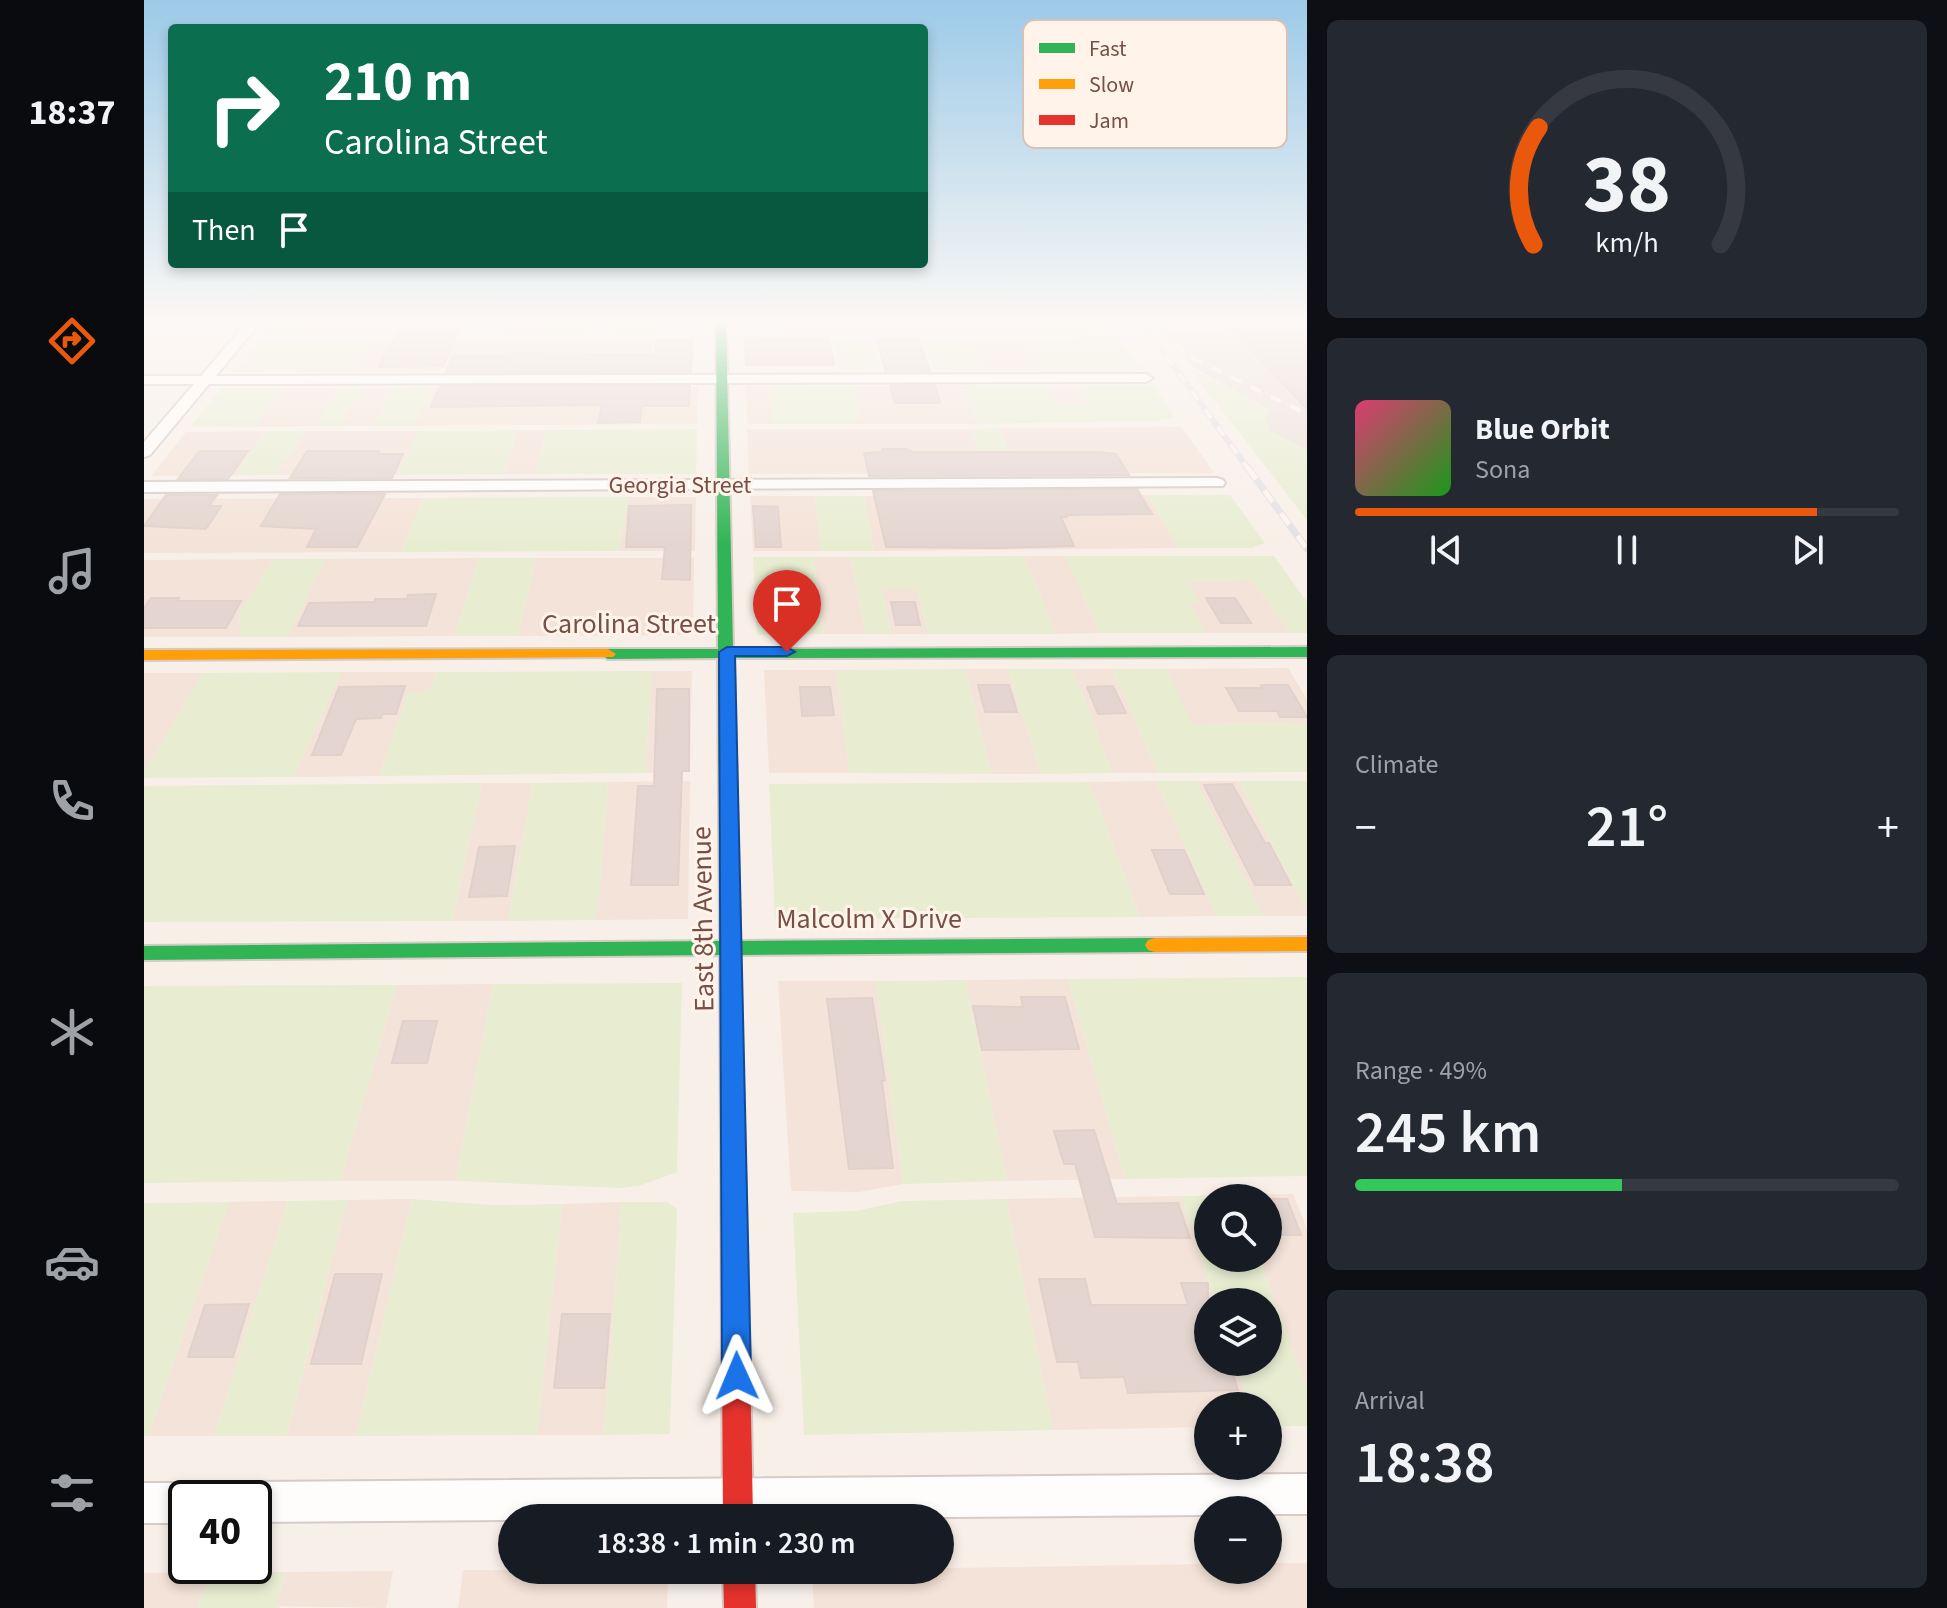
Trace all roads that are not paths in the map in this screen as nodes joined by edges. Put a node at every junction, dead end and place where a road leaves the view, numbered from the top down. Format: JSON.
{"nodes":[{"id":1,"x":192,"y":395,"type":"edge"},
{"id":2,"x":722,"y":395,"type":"edge"},
{"id":3,"x":144,"y":452,"type":"edge"},
{"id":4,"x":1217,"y":483,"type":"dead end"},
{"id":5,"x":725,"y":484,"type":"junction"},
{"id":6,"x":144,"y":487,"type":"edge"},
{"id":7,"x":727,"y":652,"type":"junction"},
{"id":8,"x":1307,"y":652,"type":"edge"},
{"id":9,"x":144,"y":655,"type":"edge"},
{"id":10,"x":1307,"y":944,"type":"edge"},
{"id":11,"x":731,"y":948,"type":"junction"},
{"id":12,"x":144,"y":953,"type":"edge"},
{"id":13,"x":1307,"y":1494,"type":"edge"},
{"id":14,"x":272,"y":1502,"type":"edge"},
{"id":15,"x":144,"y":1503,"type":"edge"},
{"id":16,"x":168,"y":1503,"type":"edge"},
{"id":17,"x":738,"y":1504,"type":"edge"},
{"id":18,"x":901,"y":1504,"type":"edge"},
{"id":19,"x":498,"y":1505,"type":"edge"},
{"id":20,"x":739,"y":1584,"type":"edge"},
{"id":21,"x":740,"y":1608,"type":"edge"}],
"edges":[{"from":1,"to":3,"type":"street"},
{"from":2,"to":5,"type":"street","name":"East 8th Avenue"},
{"from":4,"to":5,"type":"street","name":"Georgia Street"},
{"from":5,"to":6,"type":"street","name":"Georgia Street"},
{"from":5,"to":7,"type":"street","name":"East 8th Avenue"},
{"from":7,"to":8,"type":"street","name":"Carolina Street"},
{"from":7,"to":9,"type":"street","name":"Carolina Street"},
{"from":7,"to":11,"type":"street","name":"East 8th Avenue"},
{"from":10,"to":11,"type":"street","name":"Malcolm X Drive"},
{"from":11,"to":12,"type":"street","name":"Malcolm X Drive"},
{"from":11,"to":17,"type":"street","name":"East 8th Avenue"},
{"from":13,"to":18,"type":"street"},
{"from":14,"to":19,"type":"street"},
{"from":15,"to":16,"type":"street"},
{"from":20,"to":21,"type":"street"}]}
